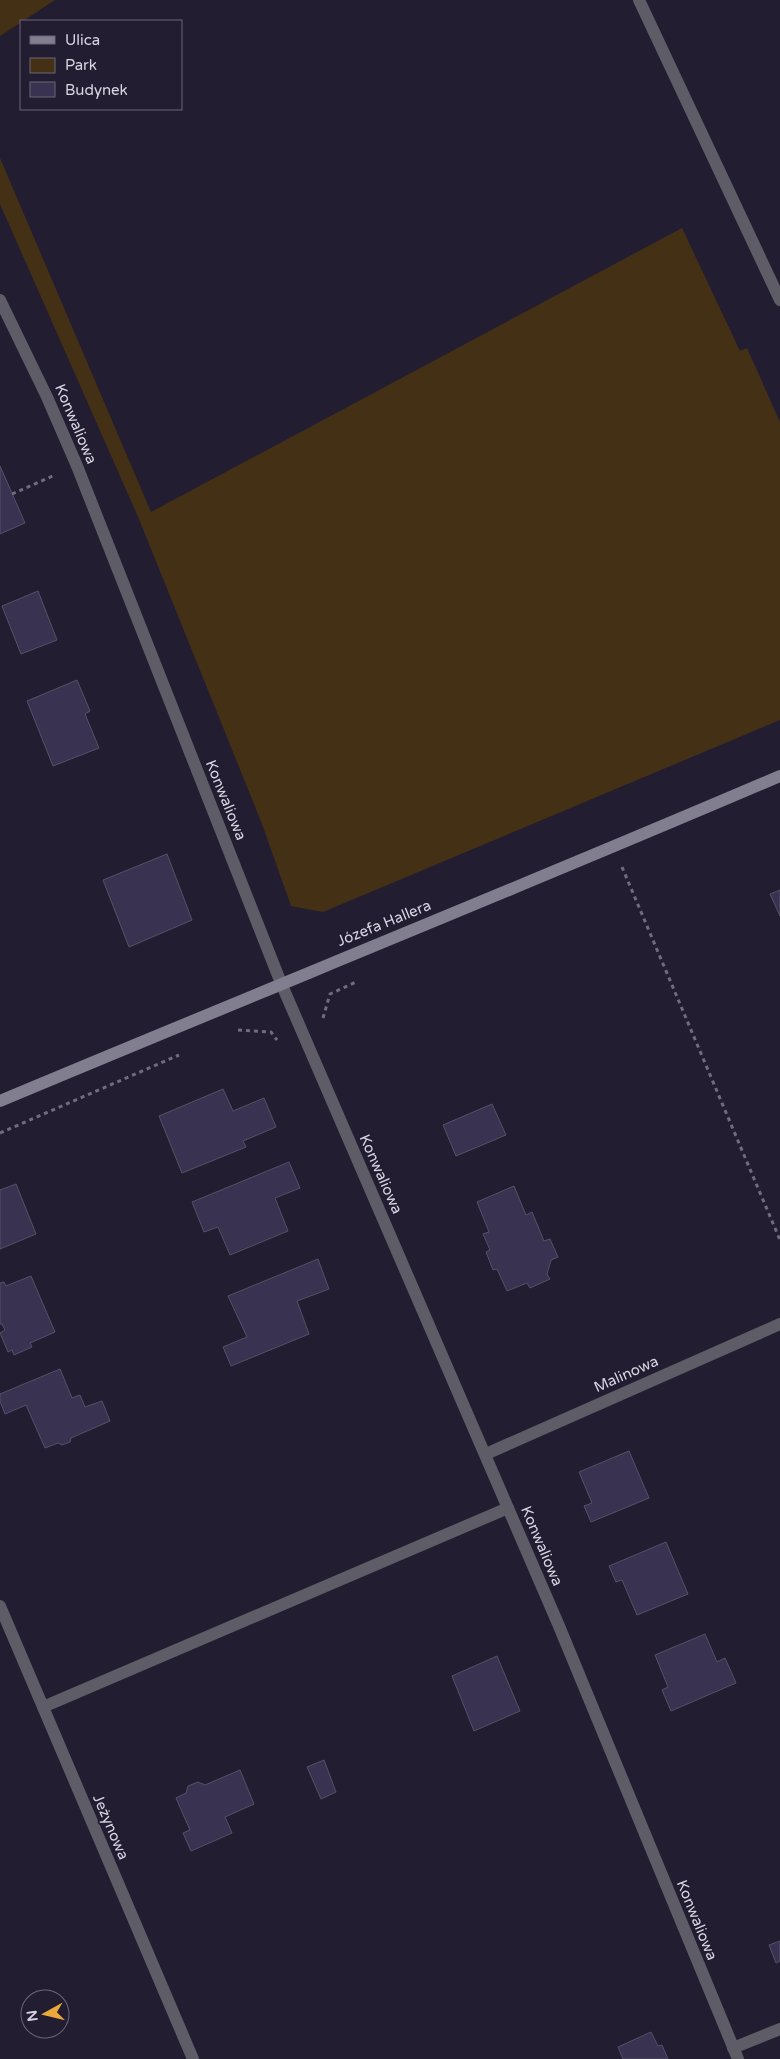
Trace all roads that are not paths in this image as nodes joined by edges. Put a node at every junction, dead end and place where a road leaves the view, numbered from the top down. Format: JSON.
{"nodes":[{"id":1,"x":638,"y":0,"type":"edge"},
{"id":2,"x":0,"y":300,"type":"edge"},
{"id":3,"x":780,"y":300,"type":"edge"},
{"id":4,"x":780,"y":776,"type":"edge"},
{"id":5,"x":281,"y":983,"type":"junction"},
{"id":6,"x":0,"y":1101,"type":"edge"},
{"id":7,"x":780,"y":1324,"type":"edge"},
{"id":8,"x":486,"y":1454,"type":"junction"},
{"id":9,"x":508,"y":1508,"type":"junction"},
{"id":10,"x":0,"y":1606,"type":"edge"},
{"id":11,"x":43,"y":1707,"type":"junction"},
{"id":12,"x":780,"y":2029,"type":"edge"},
{"id":13,"x":735,"y":2054,"type":"edge"},
{"id":14,"x":194,"y":2059,"type":"edge"}],
"edges":[{"from":1,"to":3,"type":"street"},
{"from":2,"to":5,"type":"street","name":"Konwaliowa"},
{"from":4,"to":5,"type":"street","name":"Józefa Hallera"},
{"from":5,"to":6,"type":"street","name":"Józefa Hallera"},
{"from":5,"to":8,"type":"street","name":"Konwaliowa"},
{"from":7,"to":8,"type":"street","name":"Malinowa"},
{"from":8,"to":9,"type":"street","name":"Konwaliowa"},
{"from":9,"to":11,"type":"street"},
{"from":9,"to":13,"type":"street","name":"Konwaliowa"},
{"from":10,"to":11,"type":"street","name":"Jeżynowa"},
{"from":11,"to":14,"type":"street","name":"Jeżynowa"},
{"from":12,"to":13,"type":"street"}]}
